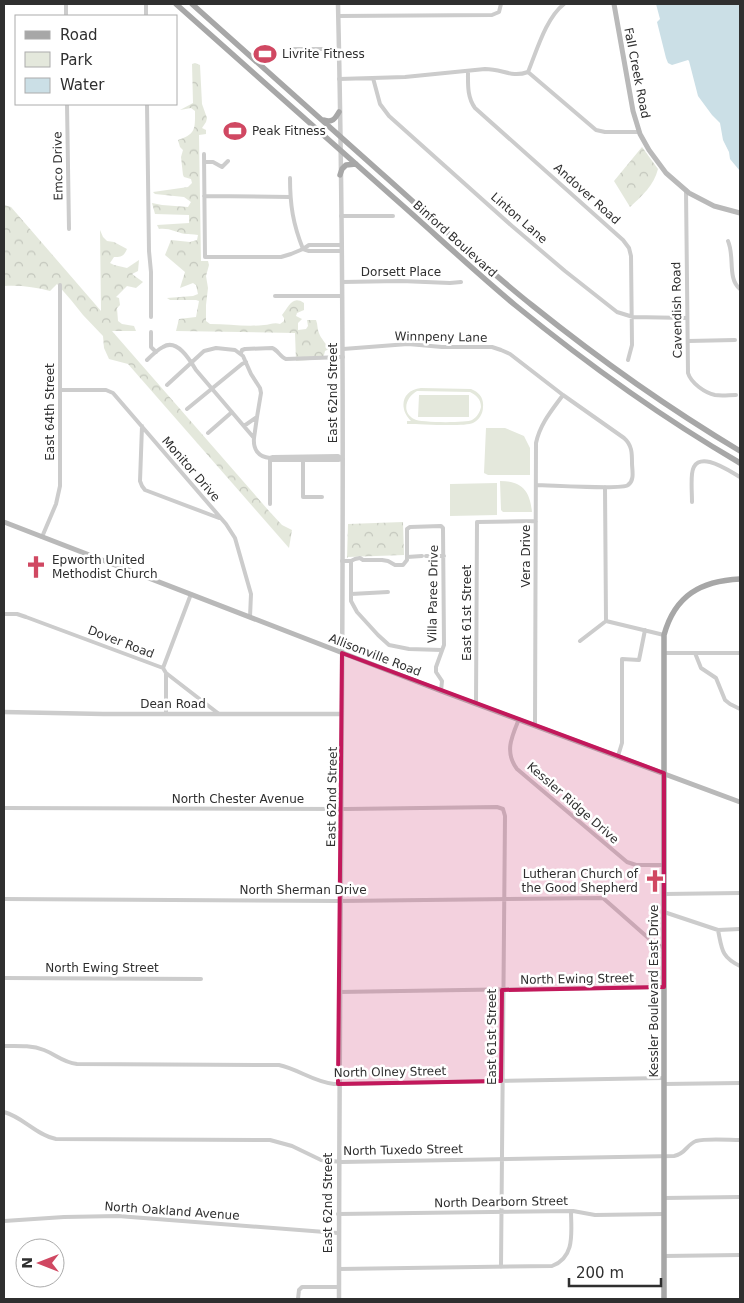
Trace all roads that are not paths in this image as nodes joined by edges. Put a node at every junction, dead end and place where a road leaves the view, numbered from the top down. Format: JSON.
{"nodes":[{"id":1,"x":176,"y":4,"type":"edge"},
{"id":2,"x":192,"y":4,"type":"edge"},
{"id":3,"x":338,"y":4,"type":"edge"},
{"id":4,"x":502,"y":4,"type":"edge"},
{"id":5,"x":564,"y":4,"type":"edge"},
{"id":6,"x":614,"y":4,"type":"edge"},
{"id":7,"x":338,"y":16,"type":"junction"},
{"id":8,"x":291,"y":49,"type":"dead end"},
{"id":9,"x":338,"y":49,"type":"junction"},
{"id":10,"x":468,"y":71,"type":"junction"},
{"id":11,"x":528,"y":72,"type":"junction"},
{"id":12,"x":373,"y":78,"type":"junction"},
{"id":13,"x":340,"y":79,"type":"junction"},
{"id":14,"x":68,"y":105,"type":"edge"},
{"id":15,"x":146,"y":105,"type":"edge"},
{"id":16,"x":339,"y":112,"type":"junction"},
{"id":17,"x":319,"y":117,"type":"junction"},
{"id":18,"x":640,"y":132,"type":"junction"},
{"id":19,"x":340,"y":136,"type":"junction"},
{"id":20,"x":340,"y":150,"type":"junction"},
{"id":21,"x":204,"y":154,"type":"dead end"},
{"id":22,"x":228,"y":161,"type":"dead end"},
{"id":23,"x":204,"y":162,"type":"junction"},
{"id":24,"x":356,"y":164,"type":"junction"},
{"id":25,"x":340,"y":175,"type":"junction"},
{"id":26,"x":290,"y":178,"type":"dead end"},
{"id":27,"x":686,"y":190,"type":"junction"},
{"id":28,"x":204,"y":196,"type":"junction"},
{"id":29,"x":290,"y":197,"type":"junction"},
{"id":30,"x":740,"y":213,"type":"edge"},
{"id":31,"x":341,"y":216,"type":"junction"},
{"id":32,"x":393,"y":216,"type":"dead end"},
{"id":33,"x":69,"y":229,"type":"dead end"},
{"id":34,"x":728,"y":240,"type":"dead end"},
{"id":35,"x":341,"y":245,"type":"junction"},
{"id":36,"x":303,"y":249,"type":"junction"},
{"id":37,"x":341,"y":251,"type":"junction"},
{"id":38,"x":342,"y":282,"type":"junction"},
{"id":39,"x":461,"y":282,"type":"dead end"},
{"id":40,"x":60,"y":285,"type":"dead end"},
{"id":41,"x":740,"y":289,"type":"edge"},
{"id":42,"x":275,"y":296,"type":"dead end"},
{"id":43,"x":342,"y":296,"type":"junction"},
{"id":44,"x":152,"y":317,"type":"dead end"},
{"id":45,"x":631,"y":317,"type":"junction"},
{"id":46,"x":687,"y":318,"type":"junction"},
{"id":47,"x":151,"y":332,"type":"dead end"},
{"id":48,"x":735,"y":340,"type":"dead end"},
{"id":49,"x":688,"y":341,"type":"junction"},
{"id":50,"x":343,"y":349,"type":"junction"},
{"id":51,"x":156,"y":352,"type":"junction"},
{"id":52,"x":241,"y":353,"type":"junction"},
{"id":53,"x":343,"y":356,"type":"junction"},
{"id":54,"x":147,"y":360,"type":"dead end"},
{"id":55,"x":628,"y":360,"type":"dead end"},
{"id":56,"x":246,"y":362,"type":"junction"},
{"id":57,"x":192,"y":363,"type":"junction"},
{"id":58,"x":166,"y":385,"type":"dead end"},
{"id":59,"x":212,"y":389,"type":"junction"},
{"id":60,"x":60,"y":390,"type":"junction"},
{"id":61,"x":563,"y":395,"type":"junction"},
{"id":62,"x":736,"y":395,"type":"dead end"},
{"id":63,"x":187,"y":409,"type":"dead end"},
{"id":64,"x":232,"y":412,"type":"junction"},
{"id":65,"x":258,"y":417,"type":"junction"},
{"id":66,"x":142,"y":426,"type":"junction"},
{"id":67,"x":244,"y":426,"type":"junction"},
{"id":68,"x":208,"y":433,"type":"dead end"},
{"id":69,"x":254,"y":438,"type":"junction"},
{"id":70,"x":740,"y":451,"type":"edge"},
{"id":71,"x":270,"y":458,"type":"junction"},
{"id":72,"x":303,"y":458,"type":"junction"},
{"id":73,"x":343,"y":459,"type":"junction"},
{"id":74,"x":740,"y":463,"type":"edge"},
{"id":75,"x":740,"y":477,"type":"edge"},
{"id":76,"x":536,"y":485,"type":"junction"},
{"id":77,"x":605,"y":487,"type":"junction"},
{"id":78,"x":322,"y":497,"type":"dead end"},
{"id":79,"x":692,"y":502,"type":"dead end"},
{"id":80,"x":270,"y":504,"type":"dead end"},
{"id":81,"x":221,"y":519,"type":"junction"},
{"id":82,"x":536,"y":521,"type":"junction"},
{"id":83,"x":4,"y":522,"type":"edge"},
{"id":84,"x":42,"y":537,"type":"junction"},
{"id":85,"x":444,"y":556,"type":"junction"},
{"id":86,"x":407,"y":557,"type":"junction"},
{"id":87,"x":342,"y":561,"type":"junction"},
{"id":88,"x":351,"y":561,"type":"junction"},
{"id":89,"x":740,"y":580,"type":"edge"},
{"id":90,"x":388,"y":592,"type":"dead end"},
{"id":91,"x":191,"y":594,"type":"junction"},
{"id":92,"x":351,"y":594,"type":"junction"},
{"id":93,"x":4,"y":614,"type":"edge"},
{"id":94,"x":250,"y":617,"type":"junction"},
{"id":95,"x":606,"y":621,"type":"junction"},
{"id":96,"x":645,"y":630,"type":"junction"},
{"id":97,"x":664,"y":635,"type":"junction"},
{"id":98,"x":580,"y":641,"type":"dead end"},
{"id":99,"x":442,"y":650,"type":"junction"},
{"id":100,"x":342,"y":653,"type":"junction"},
{"id":101,"x":664,"y":653,"type":"junction"},
{"id":102,"x":695,"y":653,"type":"junction"},
{"id":103,"x":740,"y":653,"type":"edge"},
{"id":104,"x":163,"y":668,"type":"junction"},
{"id":105,"x":166,"y":673,"type":"junction"},
{"id":106,"x":441,"y":691,"type":"junction"},
{"id":107,"x":476,"y":704,"type":"junction"},
{"id":108,"x":740,"y":709,"type":"edge"},
{"id":109,"x":4,"y":712,"type":"edge"},
{"id":110,"x":166,"y":714,"type":"junction"},
{"id":111,"x":219,"y":714,"type":"junction"},
{"id":112,"x":342,"y":714,"type":"junction"},
{"id":113,"x":519,"y":719,"type":"junction"},
{"id":114,"x":535,"y":725,"type":"junction"},
{"id":115,"x":618,"y":756,"type":"junction"},
{"id":116,"x":664,"y":773,"type":"junction"},
{"id":117,"x":740,"y":802,"type":"edge"},
{"id":118,"x":4,"y":808,"type":"edge"},
{"id":119,"x":342,"y":809,"type":"junction"},
{"id":120,"x":503,"y":809,"type":"joint"},
{"id":121,"x":664,"y":865,"type":"junction"},
{"id":122,"x":740,"y":893,"type":"edge"},
{"id":123,"x":664,"y":894,"type":"junction"},
{"id":124,"x":503,"y":898,"type":"junction"},
{"id":125,"x":4,"y":899,"type":"edge"},
{"id":126,"x":340,"y":901,"type":"junction"},
{"id":127,"x":664,"y":912,"type":"junction"},
{"id":128,"x":740,"y":929,"type":"edge"},
{"id":129,"x":718,"y":930,"type":"junction"},
{"id":130,"x":664,"y":948,"type":"junction"},
{"id":131,"x":740,"y":966,"type":"edge"},
{"id":132,"x":4,"y":978,"type":"edge"},
{"id":133,"x":201,"y":979,"type":"dead end"},
{"id":134,"x":664,"y":987,"type":"junction"},
{"id":135,"x":502,"y":990,"type":"junction"},
{"id":136,"x":340,"y":992,"type":"junction"},
{"id":137,"x":4,"y":1046,"type":"edge"},
{"id":138,"x":502,"y":1081,"type":"junction"},
{"id":139,"x":664,"y":1081,"type":"junction"},
{"id":140,"x":740,"y":1083,"type":"edge"},
{"id":141,"x":338,"y":1084,"type":"junction"},
{"id":142,"x":4,"y":1112,"type":"edge"},
{"id":143,"x":740,"y":1140,"type":"edge"},
{"id":144,"x":664,"y":1156,"type":"junction"},
{"id":145,"x":502,"y":1158,"type":"junction"},
{"id":146,"x":338,"y":1161,"type":"junction"},
{"id":147,"x":664,"y":1198,"type":"junction"},
{"id":148,"x":740,"y":1198,"type":"edge"},
{"id":149,"x":572,"y":1211,"type":"junction"},
{"id":150,"x":500,"y":1212,"type":"junction"},
{"id":151,"x":338,"y":1214,"type":"junction"},
{"id":152,"x":664,"y":1214,"type":"junction"},
{"id":153,"x":4,"y":1220,"type":"edge"},
{"id":154,"x":338,"y":1233,"type":"junction"},
{"id":155,"x":740,"y":1255,"type":"edge"},
{"id":156,"x":664,"y":1256,"type":"junction"},
{"id":157,"x":500,"y":1267,"type":"junction"},
{"id":158,"x":338,"y":1268,"type":"junction"},
{"id":159,"x":339,"y":1287,"type":"junction"},
{"id":160,"x":298,"y":1299,"type":"edge"},
{"id":161,"x":339,"y":1299,"type":"edge"},
{"id":162,"x":664,"y":1299,"type":"edge"}],
"edges":[{"from":1,"to":20,"type":"main road","name":"Binford Boulevard"},
{"from":2,"to":17,"type":"main road","name":"Binford Boulevard"},
{"from":3,"to":7,"type":"street","name":"East 62nd Street"},
{"from":4,"to":7,"type":"street"},
{"from":5,"to":11,"type":"street"},
{"from":6,"to":18,"type":"main road","name":"Fall Creek Road"},
{"from":7,"to":9,"type":"street","name":"East 62nd Street"},
{"from":8,"to":9,"type":"street"},
{"from":9,"to":13,"type":"street","name":"East 62nd Street"},
{"from":10,"to":11,"type":"street"},
{"from":10,"to":12,"type":"street"},
{"from":10,"to":45,"type":"street","name":"Andover Road"},
{"from":11,"to":18,"type":"street"},
{"from":12,"to":13,"type":"street"},
{"from":12,"to":45,"type":"street","name":"Linton Lane"},
{"from":13,"to":16,"type":"street","name":"East 62nd Street"},
{"from":14,"to":33,"type":"street","name":"Emco Drive"},
{"from":15,"to":44,"type":"street"},
{"from":16,"to":17,"type":"main road"},
{"from":16,"to":19,"type":"street","name":"East 62nd Street"},
{"from":17,"to":19,"type":"main road","name":"Binford Boulevard"},
{"from":18,"to":27,"type":"main road","name":"Fall Creek Road"},
{"from":19,"to":20,"type":"street","name":"East 62nd Street"},
{"from":19,"to":70,"type":"main road","name":"Binford Boulevard"},
{"from":20,"to":24,"type":"main road","name":"Binford Boulevard"},
{"from":20,"to":25,"type":"street","name":"East 62nd Street"},
{"from":21,"to":23,"type":"street"},
{"from":22,"to":23,"type":"street"},
{"from":23,"to":28,"type":"street"},
{"from":24,"to":25,"type":"main road"},
{"from":24,"to":74,"type":"main road","name":"Binford Boulevard"},
{"from":25,"to":31,"type":"street","name":"East 62nd Street"},
{"from":26,"to":29,"type":"street"},
{"from":27,"to":30,"type":"main road","name":"Fall Creek Road"},
{"from":27,"to":46,"type":"street","name":"Cavendish Road"},
{"from":28,"to":29,"type":"street"},
{"from":28,"to":36,"type":"street"},
{"from":29,"to":36,"type":"street"},
{"from":31,"to":32,"type":"street"},
{"from":31,"to":35,"type":"street","name":"East 62nd Street"},
{"from":34,"to":41,"type":"street"},
{"from":35,"to":36,"type":"street"},
{"from":35,"to":37,"type":"street","name":"East 62nd Street"},
{"from":36,"to":37,"type":"street"},
{"from":37,"to":38,"type":"street","name":"East 62nd Street"},
{"from":38,"to":39,"type":"street","name":"Dorsett Place"},
{"from":38,"to":43,"type":"street","name":"East 62nd Street"},
{"from":40,"to":60,"type":"street","name":"East 64th Street"},
{"from":42,"to":43,"type":"street"},
{"from":43,"to":50,"type":"street","name":"East 62nd Street"},
{"from":45,"to":46,"type":"street","name":"Linton Lane"},
{"from":45,"to":55,"type":"street","name":"Andover Road"},
{"from":46,"to":49,"type":"street","name":"Cavendish Road"},
{"from":47,"to":51,"type":"street"},
{"from":48,"to":49,"type":"street"},
{"from":49,"to":62,"type":"street","name":"Cavendish Road"},
{"from":50,"to":53,"type":"street","name":"East 62nd Street"},
{"from":50,"to":61,"type":"street","name":"Winnpeny Lane"},
{"from":51,"to":54,"type":"street"},
{"from":51,"to":57,"type":"street"},
{"from":52,"to":53,"type":"street"},
{"from":52,"to":56,"type":"street"},
{"from":52,"to":57,"type":"street"},
{"from":53,"to":73,"type":"street","name":"East 62nd Street"},
{"from":56,"to":59,"type":"street"},
{"from":56,"to":65,"type":"street"},
{"from":57,"to":58,"type":"street"},
{"from":57,"to":59,"type":"street"},
{"from":59,"to":63,"type":"street"},
{"from":59,"to":64,"type":"street"},
{"from":60,"to":66,"type":"street","name":"Monitor Drive"},
{"from":60,"to":84,"type":"street","name":"East 64th Street"},
{"from":61,"to":76,"type":"street","name":"Vera Drive"},
{"from":61,"to":77,"type":"street","name":"Winnpeny Lane"},
{"from":64,"to":67,"type":"street"},
{"from":64,"to":68,"type":"street"},
{"from":65,"to":67,"type":"street"},
{"from":65,"to":69,"type":"street"},
{"from":66,"to":81,"type":"street","name":"Monitor Drive"},
{"from":66,"to":81,"type":"street"},
{"from":67,"to":69,"type":"street"},
{"from":69,"to":71,"type":"street"},
{"from":71,"to":72,"type":"street"},
{"from":71,"to":80,"type":"street"},
{"from":72,"to":73,"type":"street"},
{"from":72,"to":78,"type":"street"},
{"from":73,"to":87,"type":"street","name":"East 62nd Street"},
{"from":75,"to":79,"type":"street"},
{"from":76,"to":77,"type":"street"},
{"from":76,"to":82,"type":"street","name":"Vera Drive"},
{"from":77,"to":95,"type":"street"},
{"from":81,"to":94,"type":"street","name":"Monitor Drive"},
{"from":82,"to":107,"type":"street","name":"East 61st Street"},
{"from":82,"to":114,"type":"street","name":"Vera Drive"},
{"from":83,"to":84,"type":"main road","name":"Allisonville Road"},
{"from":84,"to":91,"type":"main road","name":"Allisonville Road"},
{"from":85,"to":86,"type":"street"},
{"from":85,"to":86,"type":"street","name":"Villa Paree Drive"},
{"from":85,"to":99,"type":"street","name":"Villa Paree Drive"},
{"from":86,"to":88,"type":"street"},
{"from":87,"to":88,"type":"street"},
{"from":87,"to":100,"type":"street","name":"East 62nd Street"},
{"from":88,"to":92,"type":"street"},
{"from":89,"to":97,"type":"main road","name":"Kessler Boulevard East Drive"},
{"from":90,"to":92,"type":"street"},
{"from":91,"to":94,"type":"main road","name":"Allisonville Road"},
{"from":91,"to":104,"type":"street"},
{"from":92,"to":99,"type":"street"},
{"from":93,"to":104,"type":"street","name":"Dover Road"},
{"from":94,"to":100,"type":"main road","name":"Allisonville Road"},
{"from":95,"to":96,"type":"street"},
{"from":95,"to":98,"type":"street"},
{"from":96,"to":97,"type":"street"},
{"from":96,"to":115,"type":"street"},
{"from":97,"to":101,"type":"main road","name":"Kessler Boulevard East Drive"},
{"from":99,"to":106,"type":"street","name":"Villa Paree Drive"},
{"from":100,"to":106,"type":"main road","name":"Allisonville Road"},
{"from":100,"to":112,"type":"street","name":"East 62nd Street"},
{"from":101,"to":102,"type":"street"},
{"from":101,"to":116,"type":"main road","name":"Kessler Boulevard East Drive"},
{"from":102,"to":103,"type":"street"},
{"from":102,"to":108,"type":"street"},
{"from":104,"to":105,"type":"street","name":"Dover Road"},
{"from":105,"to":110,"type":"street"},
{"from":105,"to":111,"type":"street","name":"Dover Road"},
{"from":106,"to":107,"type":"main road","name":"Allisonville Road"},
{"from":107,"to":113,"type":"main road","name":"Allisonville Road"},
{"from":109,"to":110,"type":"street","name":"Dean Road"},
{"from":110,"to":111,"type":"street","name":"Dean Road"},
{"from":111,"to":112,"type":"street","name":"Dean Road"},
{"from":112,"to":119,"type":"street","name":"East 62nd Street"},
{"from":113,"to":114,"type":"main road","name":"Allisonville Road"},
{"from":113,"to":121,"type":"street","name":"Kessler Ridge Drive"},
{"from":114,"to":115,"type":"main road","name":"Allisonville Road"},
{"from":115,"to":116,"type":"main road","name":"Allisonville Road"},
{"from":116,"to":117,"type":"main road","name":"Allisonville Road"},
{"from":116,"to":121,"type":"main road","name":"Kessler Boulevard East Drive"},
{"from":118,"to":119,"type":"street","name":"North Chester Avenue"},
{"from":119,"to":120,"type":"street","name":"North Chester Avenue"},
{"from":119,"to":126,"type":"street","name":"East 62nd Street"},
{"from":120,"to":124,"type":"street","name":"East 61st Street"},
{"from":121,"to":123,"type":"main road","name":"Kessler Boulevard East Drive"},
{"from":122,"to":123,"type":"street"},
{"from":123,"to":127,"type":"main road","name":"Kessler Boulevard East Drive"},
{"from":124,"to":126,"type":"street","name":"North Sherman Drive"},
{"from":124,"to":130,"type":"street","name":"North Sherman Drive"},
{"from":124,"to":135,"type":"street","name":"East 61st Street"},
{"from":125,"to":126,"type":"street","name":"North Sherman Drive"},
{"from":126,"to":136,"type":"street","name":"East 62nd Street"},
{"from":127,"to":129,"type":"street"},
{"from":127,"to":130,"type":"main road","name":"Kessler Boulevard East Drive"},
{"from":128,"to":129,"type":"street"},
{"from":129,"to":131,"type":"street"},
{"from":130,"to":134,"type":"main road","name":"Kessler Boulevard East Drive"},
{"from":132,"to":133,"type":"street","name":"North Ewing Street"},
{"from":134,"to":135,"type":"street","name":"North Ewing Street"},
{"from":134,"to":139,"type":"main road","name":"Kessler Boulevard East Drive"},
{"from":135,"to":136,"type":"street","name":"North Ewing Street"},
{"from":135,"to":138,"type":"street","name":"East 61st Street"},
{"from":136,"to":141,"type":"street","name":"East 62nd Street"},
{"from":137,"to":141,"type":"street","name":"North Olney Street"},
{"from":138,"to":139,"type":"street","name":"North Olney Street"},
{"from":138,"to":141,"type":"street","name":"North Olney Street"},
{"from":138,"to":145,"type":"street","name":"East 61st Street"},
{"from":139,"to":140,"type":"street","name":"North Olney Street"},
{"from":139,"to":144,"type":"main road","name":"Kessler Boulevard East Drive"},
{"from":141,"to":146,"type":"street","name":"East 62nd Street"},
{"from":142,"to":146,"type":"street","name":"North Tuxedo Street"},
{"from":143,"to":144,"type":"street","name":"North Tuxedo Street"},
{"from":144,"to":145,"type":"street","name":"North Tuxedo Street"},
{"from":144,"to":147,"type":"main road","name":"Kessler Boulevard East Drive"},
{"from":145,"to":146,"type":"street","name":"North Tuxedo Street"},
{"from":145,"to":150,"type":"street","name":"East 61st Street"},
{"from":146,"to":151,"type":"street","name":"East 62nd Street"},
{"from":147,"to":148,"type":"street"},
{"from":147,"to":152,"type":"main road","name":"Kessler Boulevard East Drive"},
{"from":149,"to":150,"type":"street","name":"North Dearborn Street"},
{"from":149,"to":152,"type":"street","name":"North Dearborn Street"},
{"from":149,"to":157,"type":"street"},
{"from":150,"to":151,"type":"street","name":"North Dearborn Street"},
{"from":150,"to":157,"type":"street","name":"East 61st Street"},
{"from":151,"to":154,"type":"street","name":"East 62nd Street"},
{"from":152,"to":156,"type":"main road","name":"Kessler Boulevard East Drive"},
{"from":153,"to":154,"type":"street","name":"North Oakland Avenue"},
{"from":154,"to":158,"type":"street","name":"East 62nd Street"},
{"from":155,"to":156,"type":"street"},
{"from":156,"to":162,"type":"main road","name":"Kessler Boulevard East Drive"},
{"from":157,"to":158,"type":"street"},
{"from":158,"to":159,"type":"street","name":"East 62nd Street"},
{"from":159,"to":160,"type":"street"},
{"from":159,"to":161,"type":"street","name":"East 62nd Street"}]}
